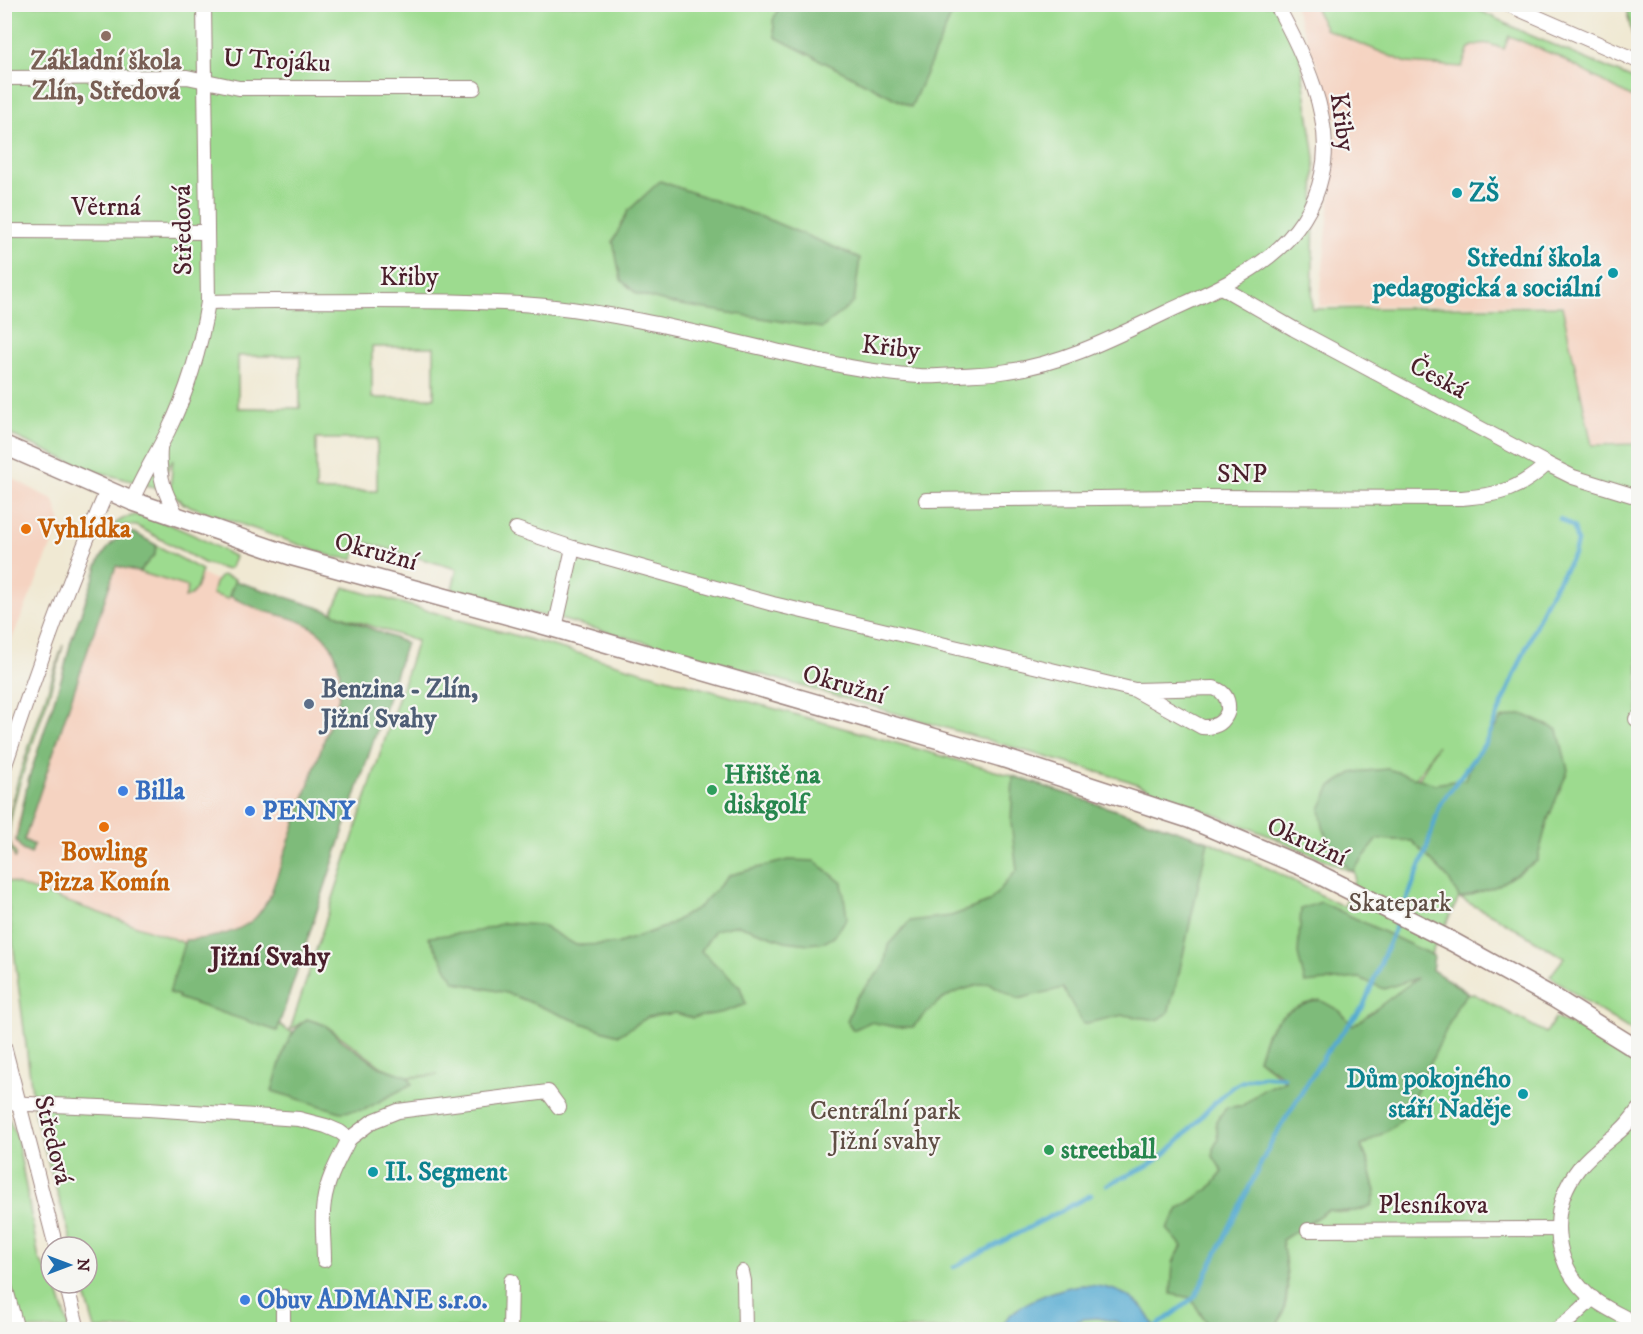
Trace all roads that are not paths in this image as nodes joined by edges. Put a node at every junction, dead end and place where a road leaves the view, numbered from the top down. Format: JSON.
{"nodes":[{"id":1,"x":204,"y":4,"type":"edge"},
{"id":2,"x":1276,"y":4,"type":"edge"},
{"id":3,"x":1507,"y":4,"type":"edge"},
{"id":4,"x":1638,"y":60,"type":"edge"},
{"id":5,"x":4,"y":78,"type":"edge"},
{"id":6,"x":204,"y":80,"type":"junction"},
{"id":7,"x":474,"y":88,"type":"dead end"},
{"id":8,"x":4,"y":231,"type":"edge"},
{"id":9,"x":207,"y":232,"type":"junction"},
{"id":10,"x":1221,"y":287,"type":"junction"},
{"id":11,"x":208,"y":302,"type":"junction"},
{"id":12,"x":4,"y":445,"type":"edge"},
{"id":13,"x":160,"y":447,"type":"junction"},
{"id":14,"x":1547,"y":464,"type":"junction"},
{"id":15,"x":108,"y":491,"type":"junction"},
{"id":16,"x":1638,"y":497,"type":"edge"},
{"id":17,"x":926,"y":500,"type":"dead end"},
{"id":18,"x":132,"y":501,"type":"junction"},
{"id":19,"x":178,"y":518,"type":"junction"},
{"id":20,"x":516,"y":529,"type":"dead end"},
{"id":21,"x":573,"y":548,"type":"junction"},
{"id":22,"x":555,"y":628,"type":"junction"},
{"id":23,"x":1135,"y":690,"type":"junction"},
{"id":24,"x":4,"y":768,"type":"edge"},
{"id":25,"x":4,"y":1046,"type":"edge"},
{"id":26,"x":1638,"y":1050,"type":"edge"},
{"id":27,"x":4,"y":1103,"type":"edge"},
{"id":28,"x":19,"y":1103,"type":"junction"},
{"id":29,"x":559,"y":1107,"type":"dead end"},
{"id":30,"x":1638,"y":1110,"type":"edge"},
{"id":31,"x":349,"y":1139,"type":"junction"},
{"id":32,"x":1557,"y":1229,"type":"junction"},
{"id":33,"x":1308,"y":1230,"type":"dead end"},
{"id":34,"x":53,"y":1235,"type":"edge"},
{"id":35,"x":324,"y":1260,"type":"dead end"},
{"id":36,"x":742,"y":1272,"type":"dead end"},
{"id":37,"x":511,"y":1281,"type":"dead end"},
{"id":38,"x":4,"y":1282,"type":"edge"},
{"id":39,"x":69,"y":1295,"type":"edge"},
{"id":40,"x":283,"y":1297,"type":"dead end"},
{"id":41,"x":1593,"y":1298,"type":"junction"},
{"id":42,"x":1638,"y":1325,"type":"edge"},
{"id":43,"x":17,"y":1329,"type":"edge"},
{"id":44,"x":78,"y":1329,"type":"edge"},
{"id":45,"x":283,"y":1329,"type":"edge"},
{"id":46,"x":510,"y":1329,"type":"edge"},
{"id":47,"x":745,"y":1329,"type":"edge"},
{"id":48,"x":1556,"y":1329,"type":"edge"}],
"edges":[{"from":1,"to":6,"type":"street","name":"Středová"},
{"from":2,"to":10,"type":"street","name":"Křiby"},
{"from":3,"to":4,"type":"street"},
{"from":5,"to":6,"type":"street","name":"U Trojáku"},
{"from":6,"to":7,"type":"street","name":"U Trojáku"},
{"from":6,"to":9,"type":"street","name":"Středová"},
{"from":8,"to":9,"type":"street","name":"Větrná"},
{"from":9,"to":11,"type":"street","name":"Středová"},
{"from":10,"to":11,"type":"street","name":"Křiby"},
{"from":10,"to":14,"type":"street","name":"Česká"},
{"from":11,"to":13,"type":"street","name":"Středová"},
{"from":12,"to":15,"type":"street","name":"Okružní"},
{"from":13,"to":18,"type":"street","name":"Středová"},
{"from":13,"to":19,"type":"street","name":"Středová"},
{"from":14,"to":16,"type":"street","name":"Česká"},
{"from":14,"to":17,"type":"street","name":"SNP"},
{"from":15,"to":18,"type":"street","name":"Okružní"},
{"from":15,"to":24,"type":"street"},
{"from":18,"to":19,"type":"street","name":"Okružní"},
{"from":19,"to":22,"type":"street","name":"Okružní"},
{"from":20,"to":21,"type":"street"},
{"from":21,"to":22,"type":"street"},
{"from":21,"to":23,"type":"street"},
{"from":22,"to":26,"type":"street","name":"Okružní"},
{"from":23,"to":23,"type":"street"},
{"from":25,"to":28,"type":"street","name":"Středová"},
{"from":27,"to":28,"type":"street"},
{"from":28,"to":31,"type":"street"},
{"from":28,"to":34,"type":"street","name":"Středová"},
{"from":29,"to":31,"type":"street"},
{"from":30,"to":32,"type":"street"},
{"from":31,"to":35,"type":"street"},
{"from":32,"to":33,"type":"street","name":"Plesníkova"},
{"from":32,"to":41,"type":"street"},
{"from":36,"to":47,"type":"street"},
{"from":37,"to":46,"type":"street"},
{"from":38,"to":43,"type":"street"},
{"from":39,"to":44,"type":"street"},
{"from":40,"to":45,"type":"street"},
{"from":41,"to":42,"type":"street"},
{"from":41,"to":48,"type":"street"}]}
